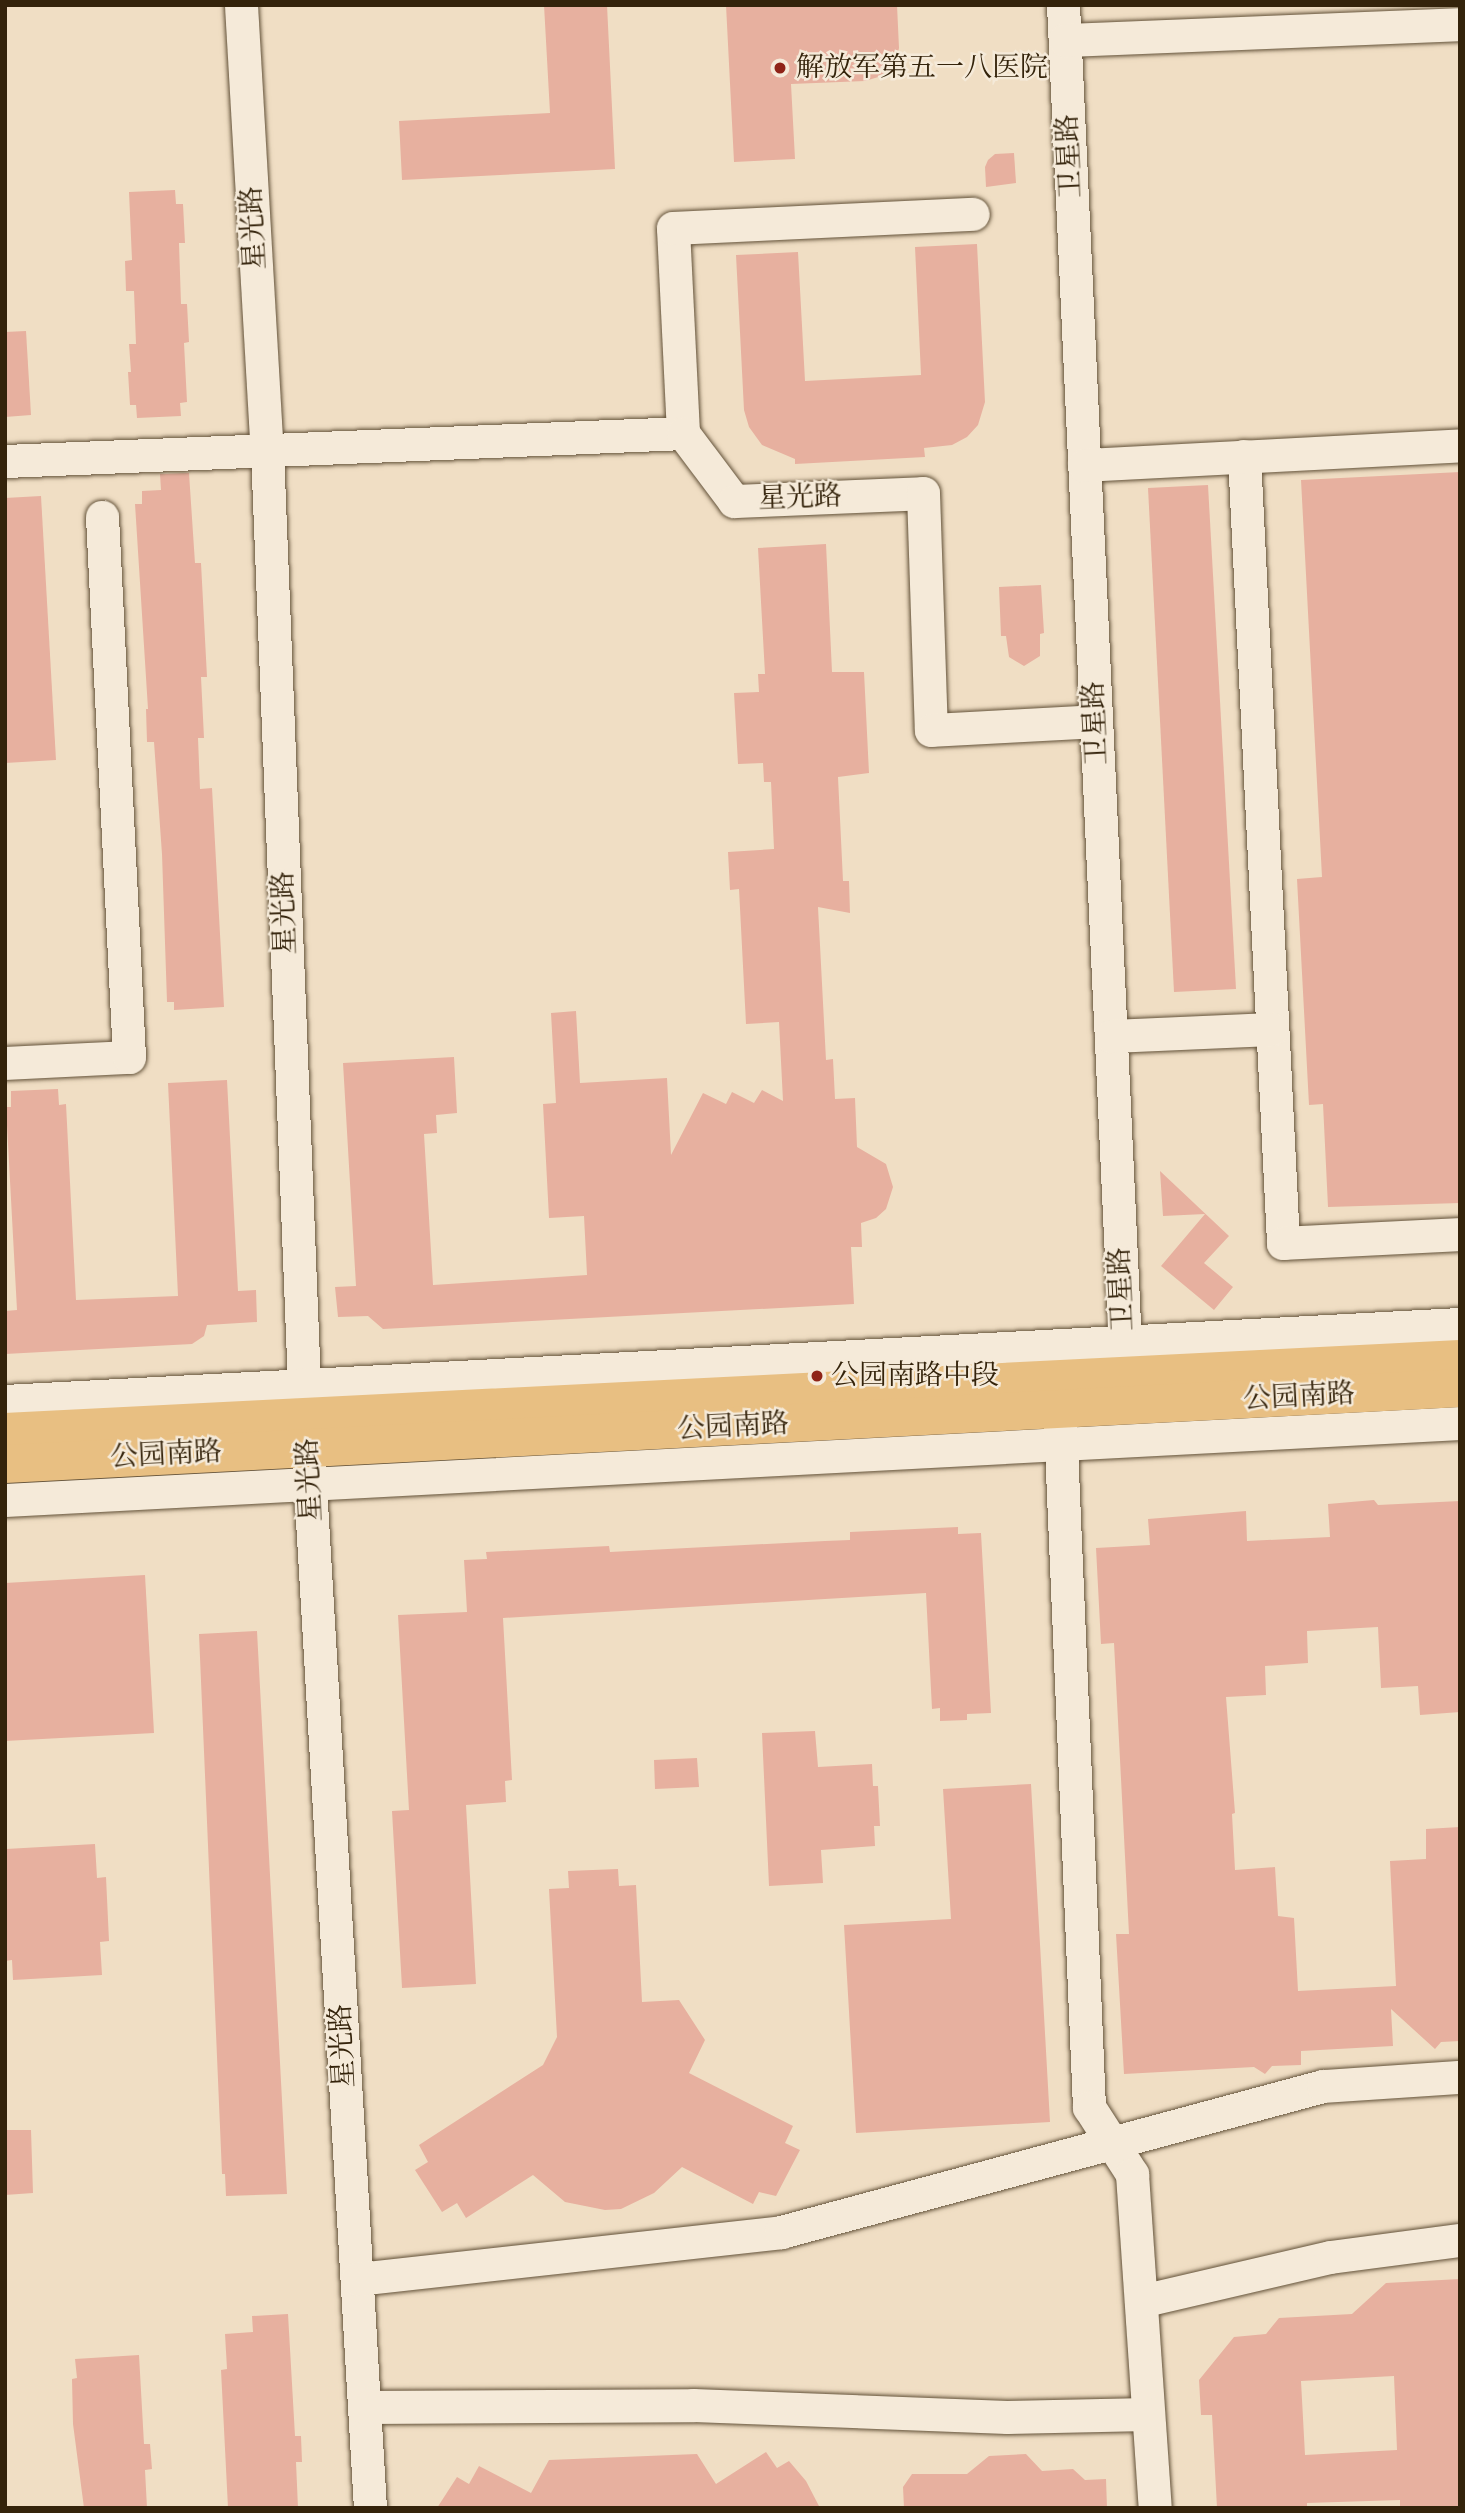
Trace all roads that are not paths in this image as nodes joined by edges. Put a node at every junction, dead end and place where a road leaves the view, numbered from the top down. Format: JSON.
{"nodes":[{"id":1,"x":241,"y":5,"type":"edge"},
{"id":2,"x":1063,"y":5,"type":"edge"},
{"id":3,"x":1460,"y":24,"type":"edge"},
{"id":4,"x":1065,"y":40,"type":"junction"},
{"id":5,"x":972,"y":214,"type":"dead end"},
{"id":6,"x":683,"y":433,"type":"junction"},
{"id":7,"x":1460,"y":445,"type":"edge"},
{"id":8,"x":267,"y":451,"type":"junction"},
{"id":9,"x":1244,"y":456,"type":"junction"},
{"id":10,"x":5,"y":461,"type":"edge"},
{"id":11,"x":1084,"y":465,"type":"junction"},
{"id":12,"x":103,"y":517,"type":"dead end"},
{"id":13,"x":1096,"y":721,"type":"junction"},
{"id":14,"x":1272,"y":1029,"type":"junction"},
{"id":15,"x":1111,"y":1036,"type":"junction"},
{"id":16,"x":5,"y":1063,"type":"edge"},
{"id":17,"x":1460,"y":1234,"type":"edge"},
{"id":18,"x":1460,"y":1324,"type":"edge"},
{"id":19,"x":1460,"y":1359,"type":"edge"},
{"id":20,"x":1460,"y":1388,"type":"edge"},
{"id":21,"x":1127,"y":1391,"type":"junction"},
{"id":22,"x":5,"y":1401,"type":"edge"},
{"id":23,"x":1460,"y":1423,"type":"edge"},
{"id":24,"x":1060,"y":1427,"type":"junction"},
{"id":25,"x":5,"y":1432,"type":"edge"},
{"id":26,"x":307,"y":1433,"type":"junction"},
{"id":27,"x":5,"y":1464,"type":"edge"},
{"id":28,"x":5,"y":1500,"type":"edge"},
{"id":29,"x":1460,"y":2077,"type":"edge"},
{"id":30,"x":1112,"y":2143,"type":"junction"},
{"id":31,"x":1460,"y":2240,"type":"edge"},
{"id":32,"x":357,"y":2279,"type":"junction"},
{"id":33,"x":1141,"y":2301,"type":"junction"},
{"id":34,"x":364,"y":2407,"type":"junction"},
{"id":35,"x":1149,"y":2414,"type":"junction"},
{"id":36,"x":370,"y":2508,"type":"edge"},
{"id":37,"x":1155,"y":2508,"type":"edge"}],
"edges":[{"from":1,"to":8,"type":"street","name":"星光路"},
{"from":2,"to":4,"type":"street","name":"卫星路"},
{"from":3,"to":4,"type":"street"},
{"from":4,"to":11,"type":"street","name":"卫星路"},
{"from":5,"to":6,"type":"street"},
{"from":6,"to":8,"type":"street"},
{"from":6,"to":13,"type":"street","name":"星光路"},
{"from":7,"to":9,"type":"street"},
{"from":8,"to":10,"type":"street"},
{"from":8,"to":26,"type":"street","name":"星光路"},
{"from":9,"to":11,"type":"street"},
{"from":9,"to":14,"type":"street"},
{"from":11,"to":13,"type":"street","name":"卫星路"},
{"from":12,"to":16,"type":"street"},
{"from":13,"to":15,"type":"street","name":"卫星路"},
{"from":14,"to":15,"type":"street"},
{"from":14,"to":17,"type":"street"},
{"from":15,"to":21,"type":"street","name":"卫星路"},
{"from":18,"to":21,"type":"street"},
{"from":19,"to":21,"type":"main road","name":"公园南路"},
{"from":20,"to":21,"type":"main road","name":"公园南路"},
{"from":21,"to":23,"type":"street"},
{"from":21,"to":24,"type":"main road","name":"公园南路"},
{"from":21,"to":26,"type":"main road","name":"公园南路"},
{"from":22,"to":26,"type":"street"},
{"from":24,"to":26,"type":"main road","name":"公园南路"},
{"from":24,"to":30,"type":"street"},
{"from":25,"to":26,"type":"main road","name":"公园南路"},
{"from":26,"to":27,"type":"main road","name":"公园南路"},
{"from":26,"to":28,"type":"street"},
{"from":26,"to":32,"type":"street","name":"星光路"},
{"from":29,"to":30,"type":"street"},
{"from":30,"to":32,"type":"street"},
{"from":30,"to":33,"type":"street"},
{"from":31,"to":33,"type":"street"},
{"from":32,"to":34,"type":"street","name":"星光路"},
{"from":33,"to":35,"type":"street"},
{"from":34,"to":35,"type":"street"},
{"from":34,"to":36,"type":"street","name":"星光路"},
{"from":35,"to":37,"type":"street"}]}
